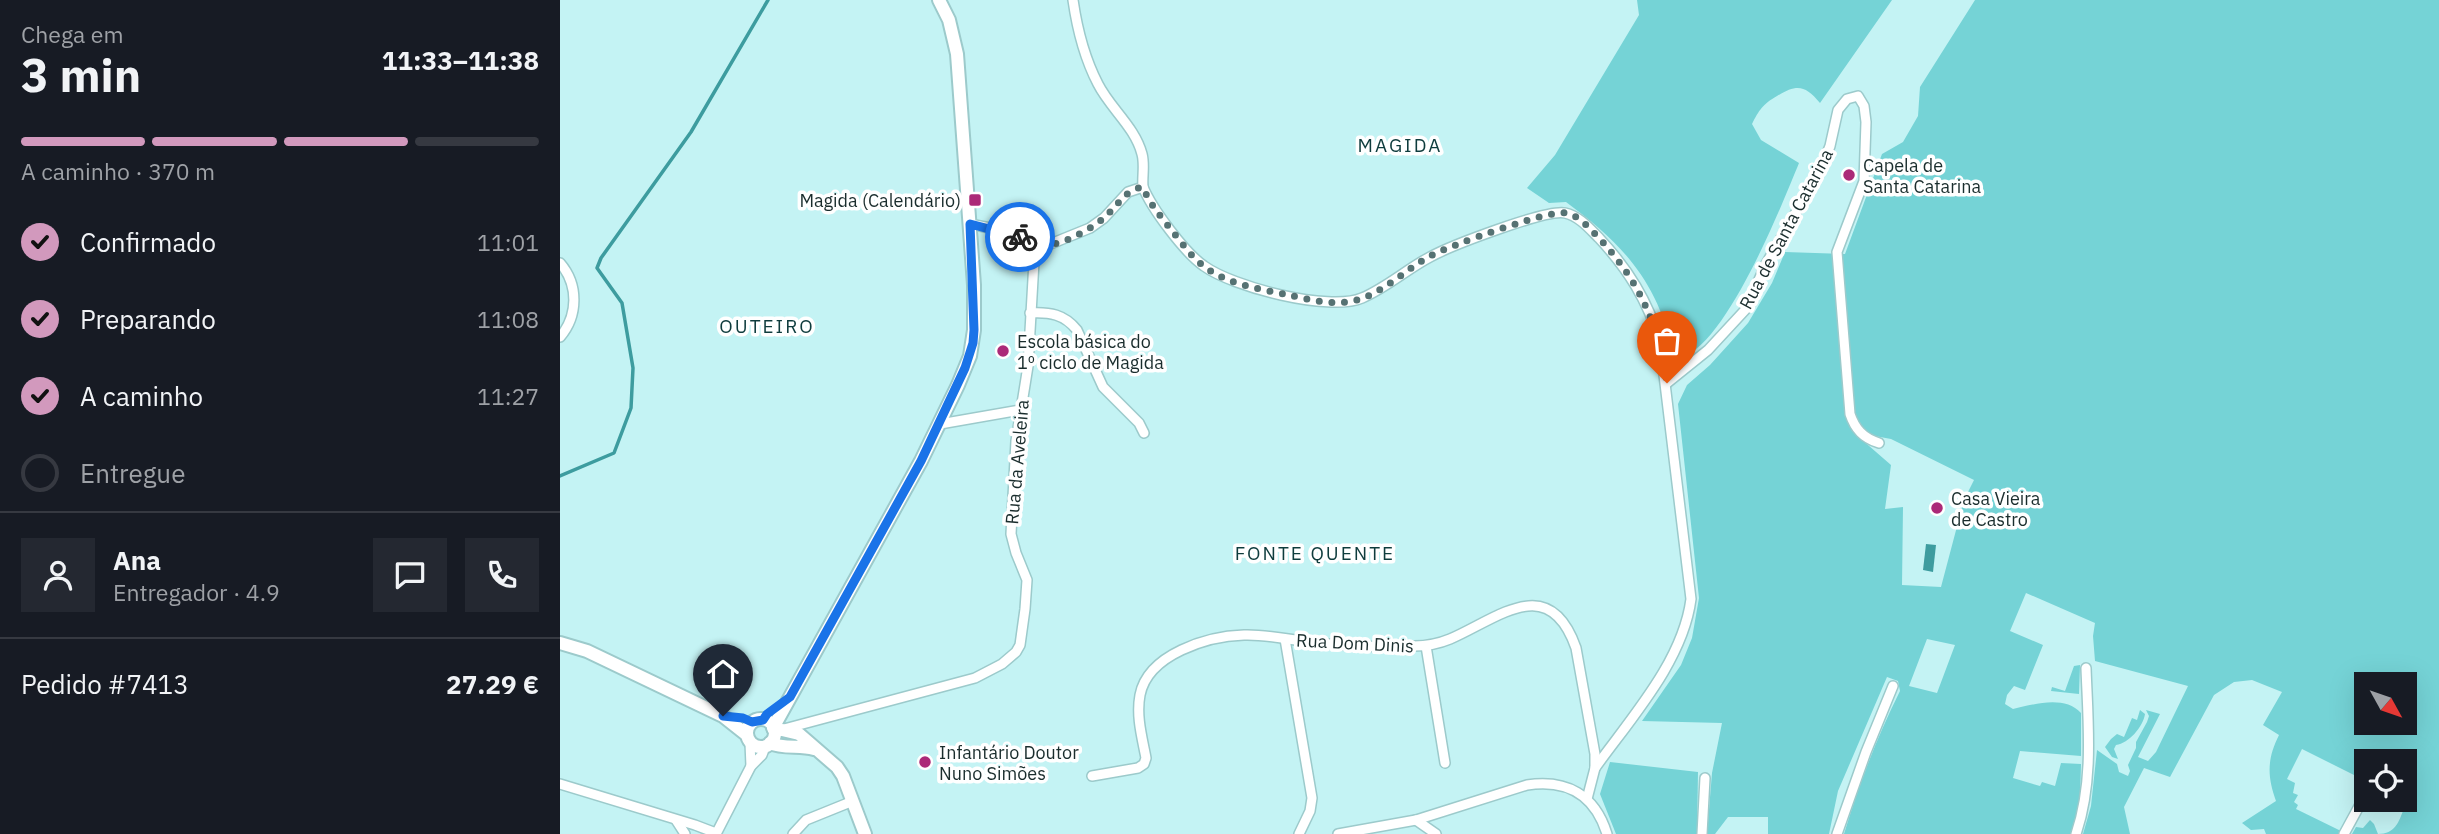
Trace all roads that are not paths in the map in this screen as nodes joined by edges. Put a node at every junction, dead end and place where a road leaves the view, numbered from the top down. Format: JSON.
{"nodes":[{"id":1,"x":939,"y":0,"type":"edge"},
{"id":2,"x":1073,"y":0,"type":"edge"},
{"id":3,"x":1143,"y":187,"type":"junction"},
{"id":4,"x":970,"y":224,"type":"junction"},
{"id":5,"x":1035,"y":244,"type":"junction"},
{"id":6,"x":560,"y":263,"type":"edge"},
{"id":7,"x":1030,"y":313,"type":"junction"},
{"id":8,"x":560,"y":337,"type":"edge"},
{"id":9,"x":1667,"y":383,"type":"junction"},
{"id":10,"x":1020,"y":410,"type":"junction"},
{"id":11,"x":940,"y":424,"type":"junction"},
{"id":12,"x":1143,"y":433,"type":"dead end"},
{"id":13,"x":1879,"y":443,"type":"dead end"},
{"id":14,"x":1285,"y":639,"type":"junction"},
{"id":15,"x":560,"y":643,"type":"edge"},
{"id":16,"x":1426,"y":646,"type":"junction"},
{"id":17,"x":2085,"y":668,"type":"dead end"},
{"id":18,"x":1893,"y":686,"type":"dead end"},
{"id":19,"x":787,"y":703,"type":"junction"},
{"id":20,"x":723,"y":716,"type":"junction"},
{"id":21,"x":776,"y":727,"type":"junction"},
{"id":22,"x":748,"y":739,"type":"junction"},
{"id":23,"x":768,"y":745,"type":"junction"},
{"id":24,"x":817,"y":750,"type":"junction"},
{"id":25,"x":1445,"y":763,"type":"dead end"},
{"id":26,"x":751,"y":766,"type":"junction"},
{"id":27,"x":1595,"y":768,"type":"junction"},
{"id":28,"x":1092,"y":776,"type":"dead end"},
{"id":29,"x":1705,"y":778,"type":"dead end"},
{"id":30,"x":560,"y":784,"type":"edge"},
{"id":31,"x":1587,"y":799,"type":"junction"},
{"id":32,"x":853,"y":801,"type":"junction"},
{"id":33,"x":2356,"y":812,"type":"edge"},
{"id":34,"x":676,"y":820,"type":"junction"},
{"id":35,"x":1416,"y":820,"type":"junction"},
{"id":36,"x":685,"y":834,"type":"edge"},
{"id":37,"x":716,"y":834,"type":"edge"},
{"id":38,"x":793,"y":834,"type":"edge"},
{"id":39,"x":865,"y":834,"type":"edge"},
{"id":40,"x":1299,"y":834,"type":"edge"},
{"id":41,"x":1338,"y":834,"type":"edge"},
{"id":42,"x":1436,"y":834,"type":"edge"},
{"id":43,"x":1607,"y":834,"type":"edge"},
{"id":44,"x":1702,"y":834,"type":"edge"},
{"id":45,"x":1837,"y":834,"type":"edge"},
{"id":46,"x":2076,"y":834,"type":"edge"},
{"id":47,"x":2344,"y":834,"type":"edge"}],
"edges":[{"from":1,"to":4,"type":"street"},
{"from":2,"to":3,"type":"street"},
{"from":3,"to":5,"type":"street"},
{"from":3,"to":9,"type":"street"},
{"from":4,"to":5,"type":"street"},
{"from":4,"to":11,"type":"street"},
{"from":5,"to":7,"type":"street","name":"Rua da Aveleira"},
{"from":6,"to":8,"type":"street"},
{"from":7,"to":10,"type":"street","name":"Rua da Aveleira"},
{"from":7,"to":12,"type":"street"},
{"from":9,"to":13,"type":"street","name":"Rua de Santa Catarina"},
{"from":9,"to":27,"type":"street"},
{"from":10,"to":11,"type":"street"},
{"from":10,"to":21,"type":"street","name":"Rua da Aveleira"},
{"from":11,"to":19,"type":"street"},
{"from":14,"to":16,"type":"street","name":"Rua Dom Dinis"},
{"from":14,"to":28,"type":"street","name":"Rua Dom Dinis"},
{"from":14,"to":40,"type":"street"},
{"from":15,"to":20,"type":"street"},
{"from":16,"to":25,"type":"street"},
{"from":16,"to":27,"type":"street","name":"Rua Dom Dinis"},
{"from":17,"to":46,"type":"street"},
{"from":18,"to":45,"type":"street"},
{"from":19,"to":21,"type":"street"},
{"from":19,"to":21,"type":"street"},
{"from":20,"to":21,"type":"street"},
{"from":20,"to":22,"type":"street"},
{"from":21,"to":22,"type":"street"},
{"from":21,"to":23,"type":"street"},
{"from":21,"to":24,"type":"street"},
{"from":22,"to":23,"type":"street"},
{"from":22,"to":26,"type":"street"},
{"from":23,"to":24,"type":"street"},
{"from":23,"to":26,"type":"street"},
{"from":24,"to":32,"type":"street"},
{"from":26,"to":37,"type":"street"},
{"from":27,"to":31,"type":"street","name":"Rua Dom Dinis"},
{"from":29,"to":44,"type":"street"},
{"from":30,"to":34,"type":"street"},
{"from":31,"to":35,"type":"street"},
{"from":31,"to":43,"type":"street"},
{"from":32,"to":38,"type":"street"},
{"from":32,"to":39,"type":"street"},
{"from":33,"to":47,"type":"street"},
{"from":34,"to":36,"type":"street"},
{"from":34,"to":37,"type":"street"},
{"from":35,"to":41,"type":"street"},
{"from":35,"to":42,"type":"street"}]}
